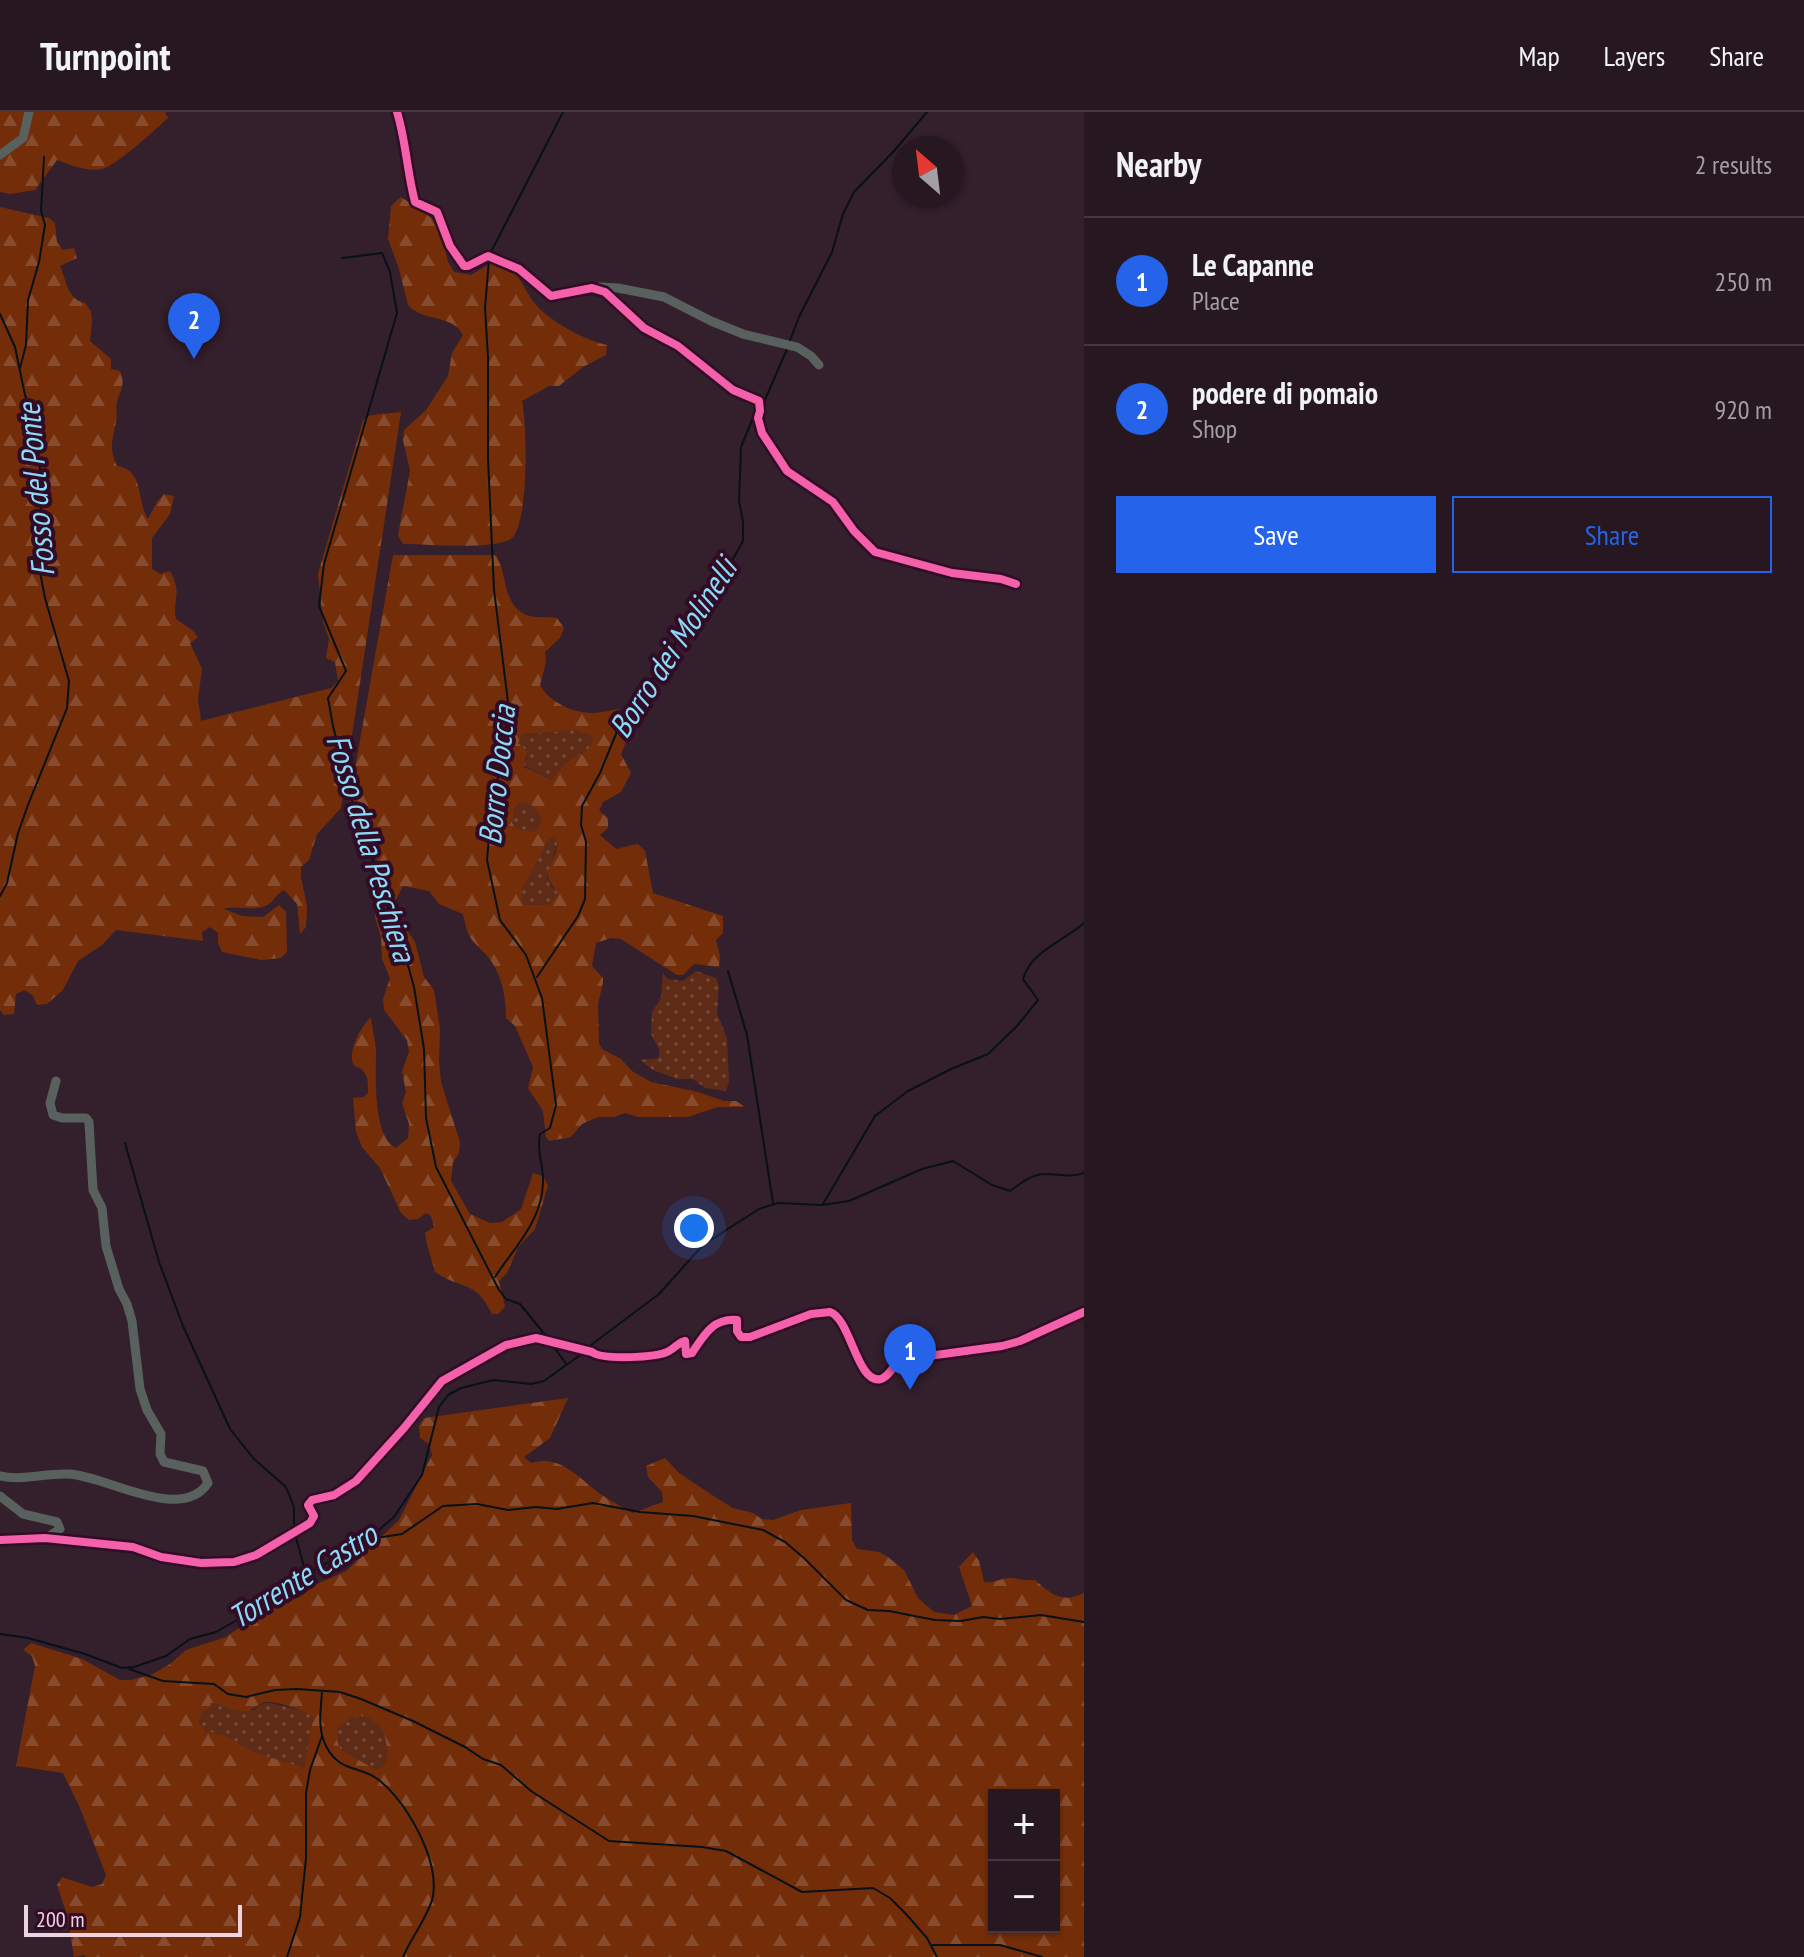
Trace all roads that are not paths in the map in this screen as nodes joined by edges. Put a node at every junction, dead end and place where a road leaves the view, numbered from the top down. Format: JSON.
{"nodes":[{"id":1,"x":29,"y":112,"type":"edge"},
{"id":2,"x":397,"y":112,"type":"edge"},
{"id":3,"x":0,"y":155,"type":"edge"},
{"id":4,"x":592,"y":288,"type":"junction"},
{"id":5,"x":819,"y":365,"type":"dead end"},
{"id":6,"x":1016,"y":584,"type":"dead end"},
{"id":7,"x":56,"y":1081,"type":"dead end"},
{"id":8,"x":1084,"y":1312,"type":"edge"},
{"id":9,"x":0,"y":1476,"type":"edge"},
{"id":10,"x":0,"y":1496,"type":"edge"},
{"id":11,"x":45,"y":1538,"type":"junction"},
{"id":12,"x":0,"y":1540,"type":"edge"}],
"edges":[{"from":1,"to":3,"type":"street"},
{"from":2,"to":4,"type":"street"},
{"from":4,"to":5,"type":"street"},
{"from":4,"to":6,"type":"street"},
{"from":7,"to":9,"type":"street"},
{"from":8,"to":11,"type":"street"},
{"from":10,"to":11,"type":"street"},
{"from":11,"to":12,"type":"street"}]}
